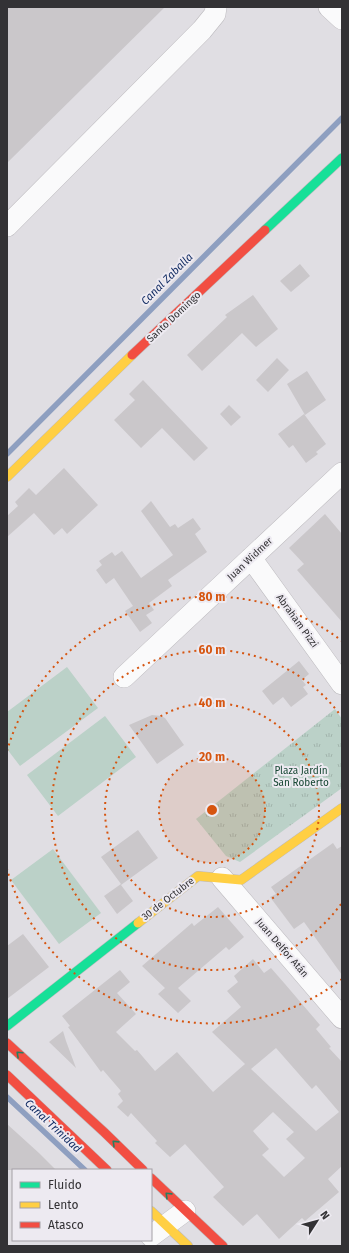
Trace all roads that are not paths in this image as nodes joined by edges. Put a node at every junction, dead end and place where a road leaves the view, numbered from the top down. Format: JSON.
{"nodes":[{"id":1,"x":216,"y":7,"type":"edge"},
{"id":2,"x":329,"y":7,"type":"edge"},
{"id":3,"x":342,"y":19,"type":"edge"},
{"id":4,"x":342,"y":158,"type":"edge"},
{"id":5,"x":7,"y":226,"type":"edge"},
{"id":6,"x":342,"y":473,"type":"edge"},
{"id":7,"x":7,"y":477,"type":"edge"},
{"id":8,"x":251,"y":558,"type":"junction"},
{"id":9,"x":124,"y":677,"type":"dead end"},
{"id":10,"x":342,"y":684,"type":"edge"},
{"id":11,"x":342,"y":808,"type":"edge"},
{"id":12,"x":222,"y":878,"type":"junction"},
{"id":13,"x":342,"y":1018,"type":"edge"},
{"id":14,"x":7,"y":1026,"type":"edge"},
{"id":15,"x":7,"y":1043,"type":"edge"},
{"id":16,"x":7,"y":1075,"type":"edge"},
{"id":17,"x":106,"y":1169,"type":"edge"},
{"id":18,"x":142,"y":1169,"type":"edge"},
{"id":19,"x":152,"y":1179,"type":"edge"},
{"id":20,"x":185,"y":1211,"type":"junction"},
{"id":21,"x":156,"y":1224,"type":"edge"},
{"id":22,"x":188,"y":1246,"type":"edge"},
{"id":23,"x":223,"y":1246,"type":"edge"}],
"edges":[{"from":1,"to":5,"type":"street"},
{"from":2,"to":3,"type":"street"},
{"from":4,"to":7,"type":"street","name":"Santo Domingo"},
{"from":6,"to":8,"type":"street","name":"Juan Widmer"},
{"from":8,"to":9,"type":"street","name":"Juan Widmer"},
{"from":8,"to":10,"type":"street","name":"Abraham Pizzi"},
{"from":11,"to":12,"type":"street","name":"30 de Octubre"},
{"from":12,"to":13,"type":"street","name":"Juan Delfor Atán"},
{"from":12,"to":14,"type":"street","name":"30 de Octubre"},
{"from":18,"to":15,"type":"street","one_way":true},
{"from":16,"to":17,"type":"street"},
{"from":20,"to":19,"type":"street","one_way":true},
{"from":20,"to":21,"type":"street"},
{"from":20,"to":23,"type":"street"},
{"from":21,"to":22,"type":"street"}]}
